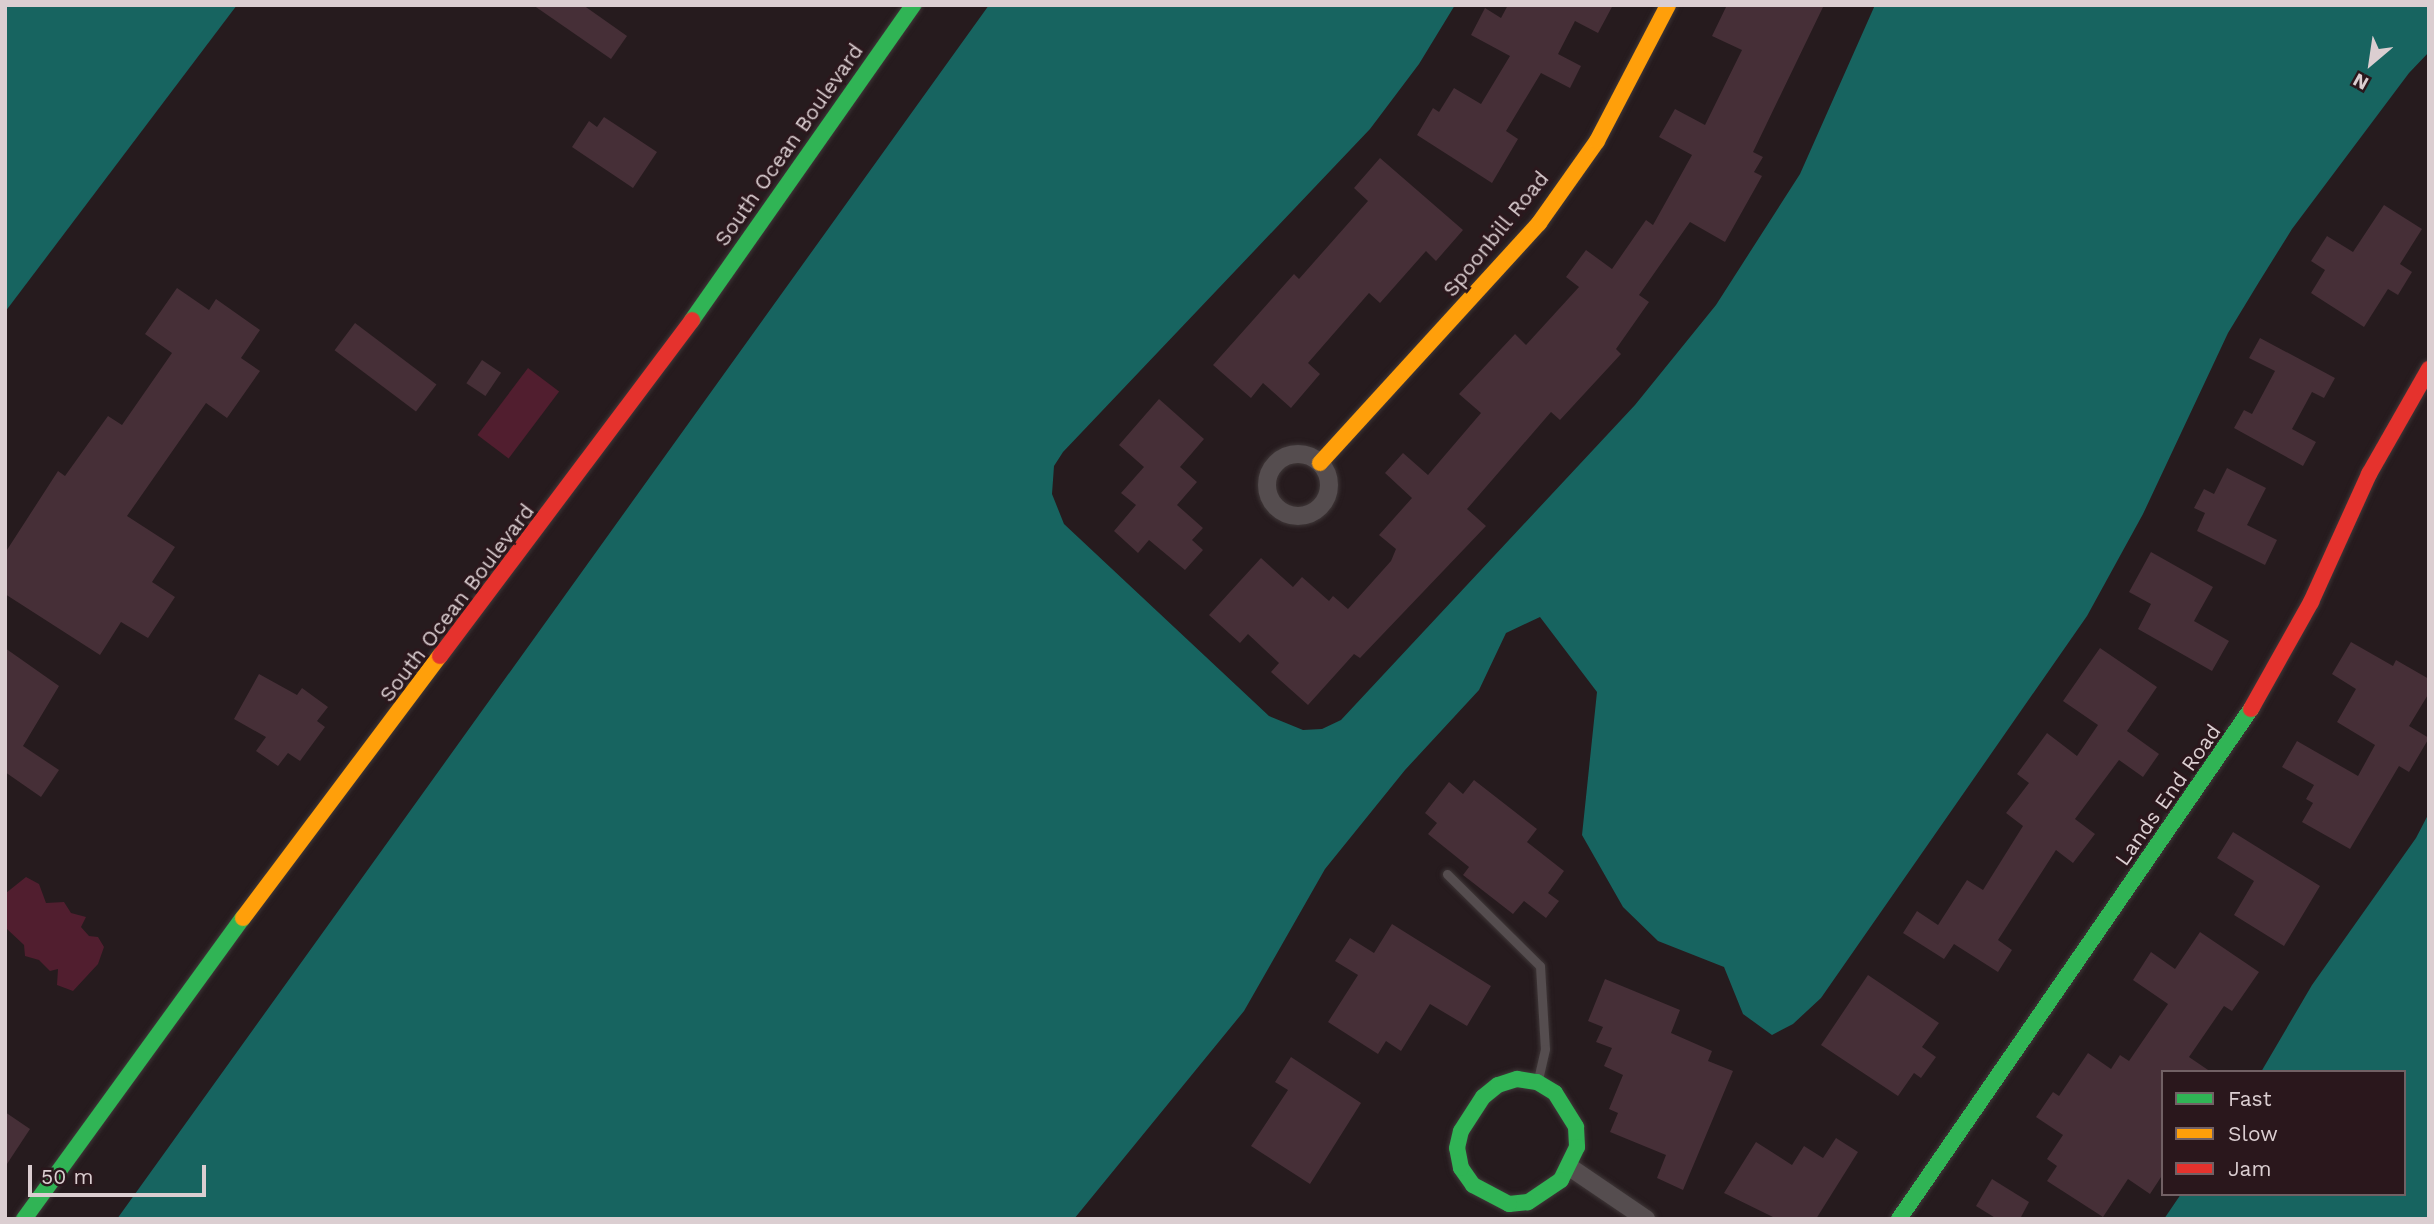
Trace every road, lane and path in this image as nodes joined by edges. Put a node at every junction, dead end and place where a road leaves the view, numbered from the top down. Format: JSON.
{"nodes":[{"id":1,"x":913,"y":5,"type":"edge"},
{"id":2,"x":1668,"y":5,"type":"edge"},
{"id":3,"x":2429,"y":369,"type":"edge"},
{"id":4,"x":1320,"y":463,"type":"dead end"},
{"id":5,"x":1447,"y":874,"type":"dead end"},
{"id":6,"x":1537,"y":1082,"type":"junction"},
{"id":7,"x":1571,"y":1168,"type":"junction"},
{"id":8,"x":24,"y":1219,"type":"edge"},
{"id":9,"x":1646,"y":1219,"type":"edge"},
{"id":10,"x":1899,"y":1219,"type":"edge"}],
"edges":[{"from":1,"to":8,"type":"street","name":"South Ocean Boulevard"},
{"from":2,"to":4,"type":"street","name":"Spoonbill Road"},
{"from":3,"to":10,"type":"street","name":"Lands End Road"},
{"from":5,"to":6,"type":"lane"},
{"from":6,"to":7,"type":"street"},
{"from":6,"to":7,"type":"street"},
{"from":7,"to":9,"type":"street"}]}
